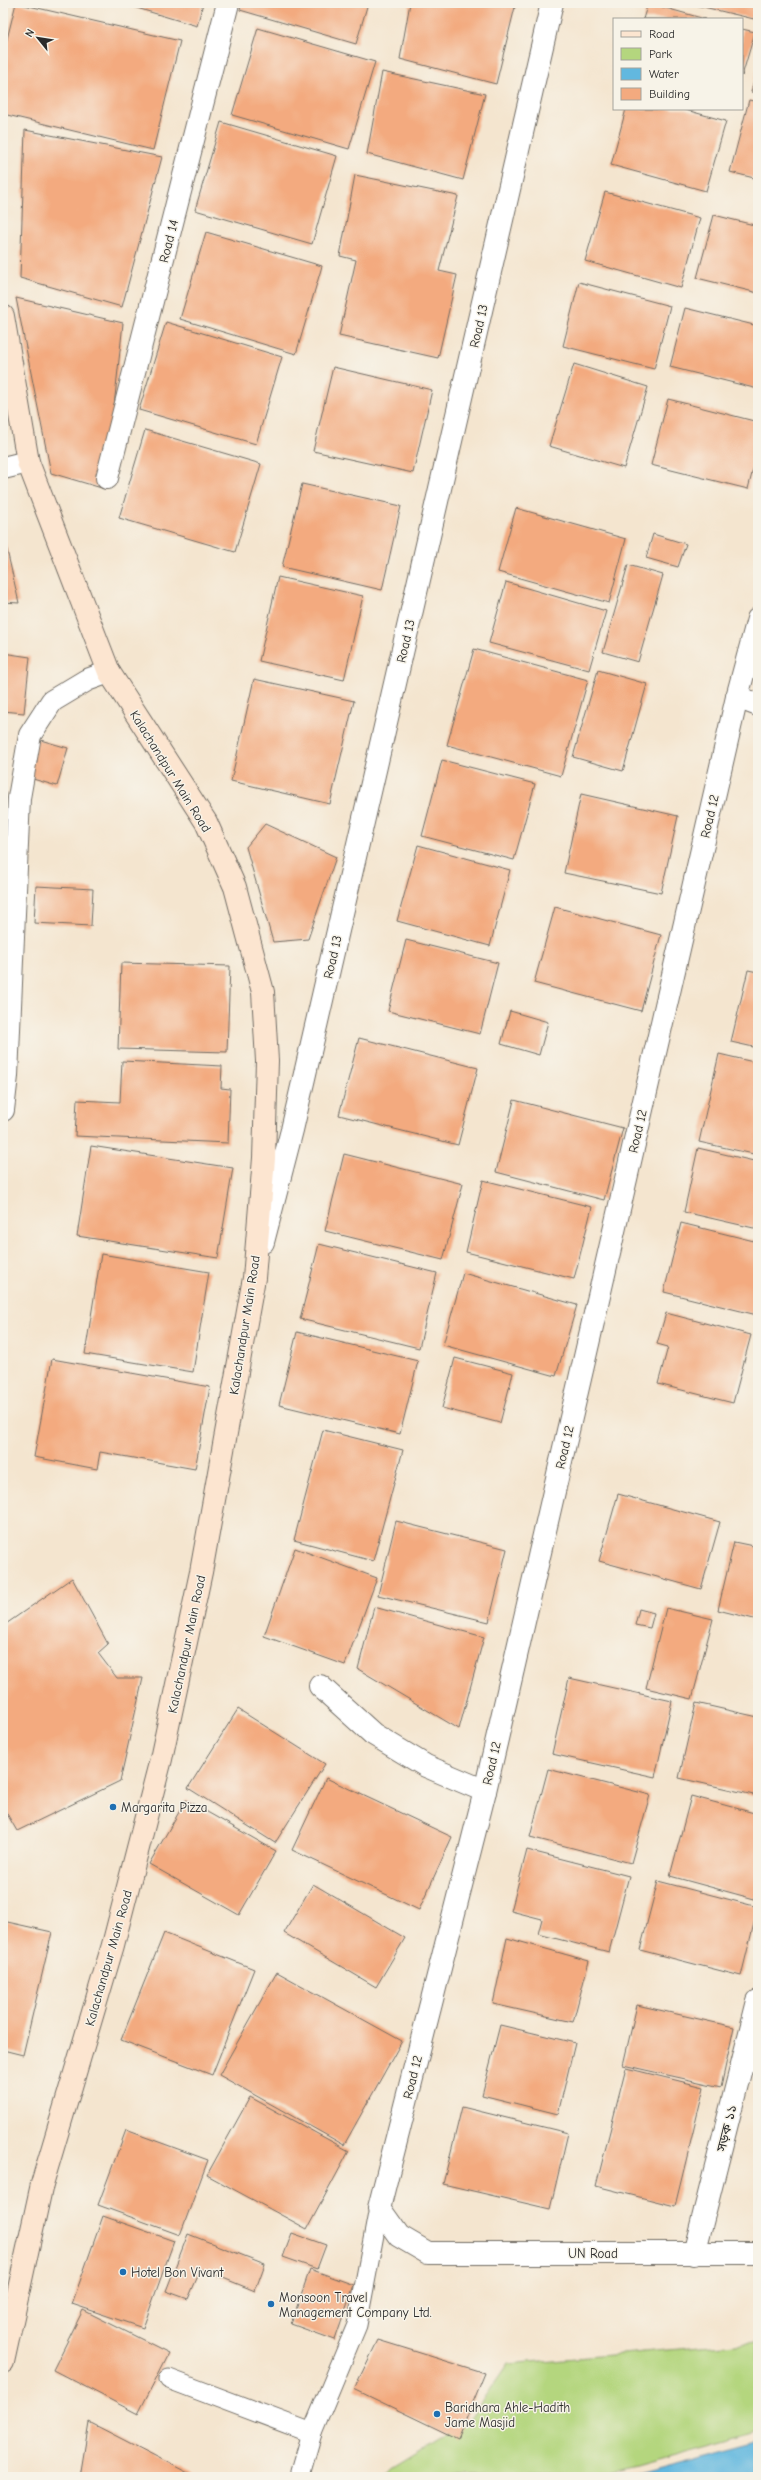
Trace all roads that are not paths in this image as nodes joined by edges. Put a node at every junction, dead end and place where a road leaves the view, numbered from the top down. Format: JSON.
{"nodes":[{"id":1,"x":228,"y":3,"type":"edge"},
{"id":2,"x":552,"y":3,"type":"edge"},
{"id":3,"x":3,"y":316,"type":"edge"},
{"id":4,"x":28,"y":462,"type":"junction"},
{"id":5,"x":3,"y":468,"type":"edge"},
{"id":6,"x":108,"y":478,"type":"dead end"},
{"id":7,"x":758,"y":619,"type":"edge"},
{"id":8,"x":110,"y":672,"type":"junction"},
{"id":9,"x":737,"y":698,"type":"junction"},
{"id":10,"x":758,"y":705,"type":"edge"},
{"id":11,"x":3,"y":1110,"type":"edge"},
{"id":12,"x":254,"y":1278,"type":"junction"},
{"id":13,"x":320,"y":1686,"type":"dead end"},
{"id":14,"x":485,"y":1792,"type":"junction"},
{"id":15,"x":758,"y":2001,"type":"edge"},
{"id":16,"x":379,"y":2208,"type":"junction"},
{"id":17,"x":758,"y":2253,"type":"edge"},
{"id":18,"x":694,"y":2254,"type":"junction"},
{"id":19,"x":3,"y":2362,"type":"edge"},
{"id":20,"x":169,"y":2379,"type":"dead end"},
{"id":21,"x":312,"y":2433,"type":"junction"},
{"id":22,"x":301,"y":2471,"type":"dead end"}],
"edges":[{"from":1,"to":6,"type":"street","name":"Road 14"},
{"from":2,"to":12,"type":"street","name":"Road 13"},
{"from":3,"to":4,"type":"street","name":"Kalachandpur Main Road"},
{"from":4,"to":5,"type":"street"},
{"from":4,"to":8,"type":"street","name":"Kalachandpur Main Road"},
{"from":7,"to":9,"type":"street","name":"Road 12"},
{"from":8,"to":11,"type":"street"},
{"from":8,"to":12,"type":"street","name":"Kalachandpur Main Road"},
{"from":9,"to":10,"type":"street"},
{"from":9,"to":14,"type":"street","name":"Road 12"},
{"from":12,"to":19,"type":"street","name":"Kalachandpur Main Road"},
{"from":13,"to":14,"type":"street"},
{"from":14,"to":16,"type":"street","name":"Road 12"},
{"from":15,"to":18,"type":"street","name":"সড়ক ১১"},
{"from":16,"to":18,"type":"street","name":"UN Road"},
{"from":16,"to":21,"type":"lane"},
{"from":17,"to":18,"type":"street","name":"UN Road"},
{"from":20,"to":21,"type":"lane"},
{"from":21,"to":22,"type":"lane"}]}
